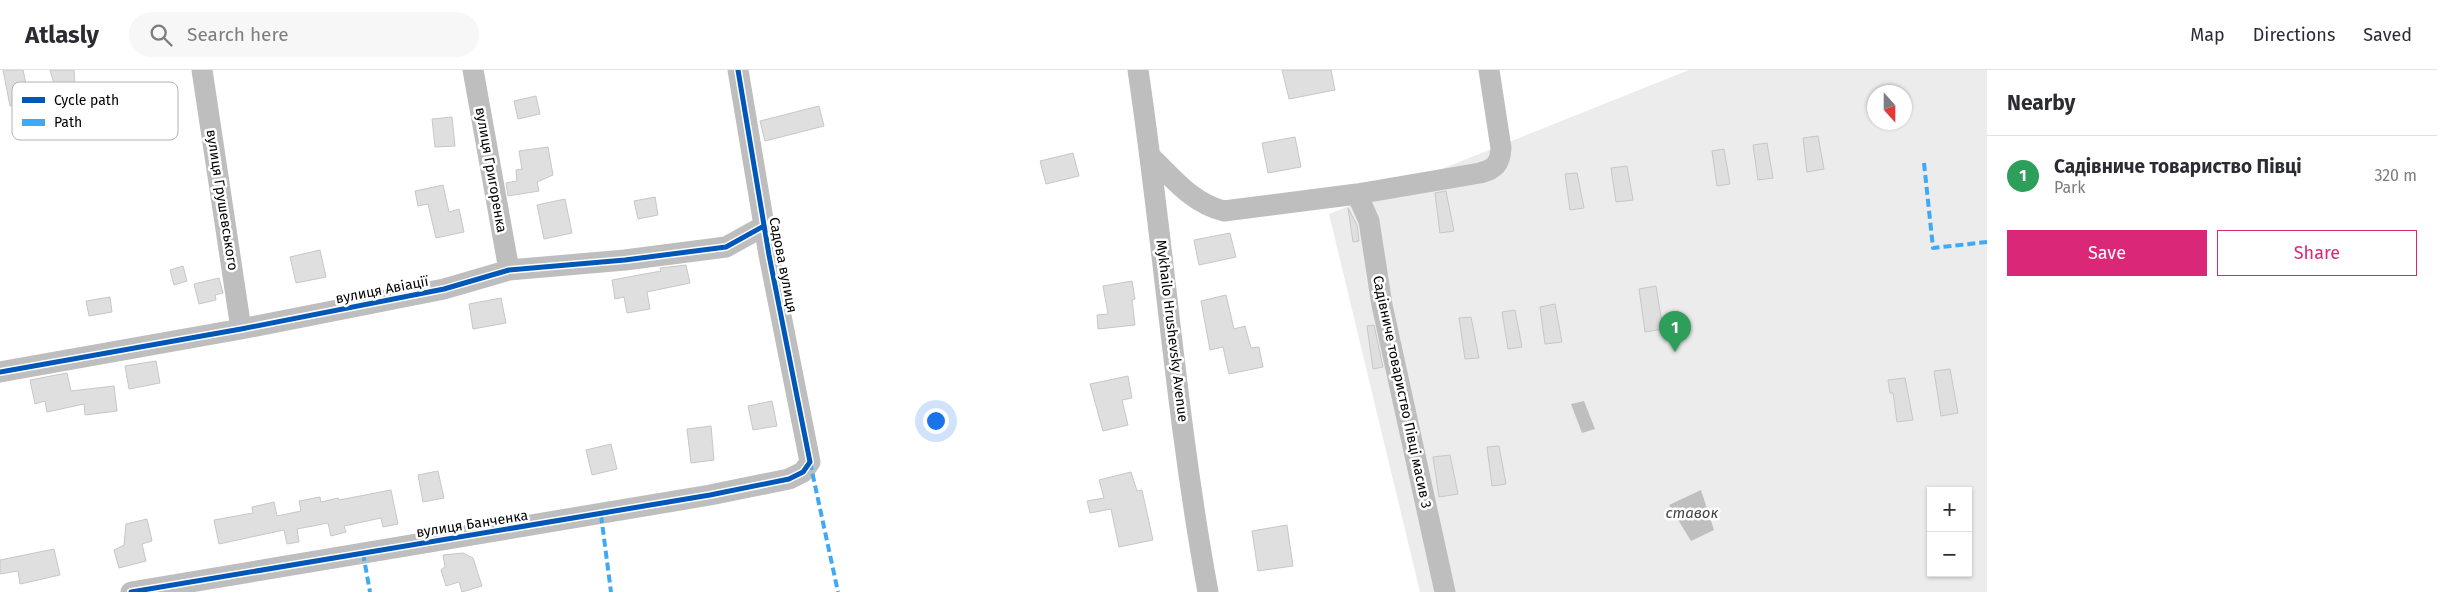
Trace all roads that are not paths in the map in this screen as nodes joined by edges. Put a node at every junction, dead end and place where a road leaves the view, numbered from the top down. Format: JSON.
{"nodes":[{"id":1,"x":202,"y":70,"type":"edge"},
{"id":2,"x":472,"y":70,"type":"edge"},
{"id":3,"x":738,"y":70,"type":"edge"},
{"id":4,"x":1138,"y":70,"type":"edge"},
{"id":5,"x":1489,"y":70,"type":"edge"},
{"id":6,"x":1151,"y":157,"type":"junction"},
{"id":7,"x":1357,"y":194,"type":"junction"},
{"id":8,"x":764,"y":226,"type":"junction"},
{"id":9,"x":509,"y":270,"type":"junction"},
{"id":10,"x":241,"y":329,"type":"junction"},
{"id":11,"x":0,"y":372,"type":"edge"},
{"id":12,"x":810,"y":462,"type":"joint"},
{"id":13,"x":131,"y":592,"type":"edge"},
{"id":14,"x":1208,"y":592,"type":"edge"},
{"id":15,"x":1445,"y":592,"type":"edge"}],
"edges":[{"from":1,"to":10,"type":"street","name":"вулиця Грушевського"},
{"from":2,"to":9,"type":"street","name":"вулиця Григоренка"},
{"from":3,"to":8,"type":"street","name":"Садова вулиця"},
{"from":4,"to":6,"type":"street","name":"Mykhailo Hrushevsky Avenue"},
{"from":5,"to":7,"type":"street"},
{"from":6,"to":7,"type":"street"},
{"from":6,"to":14,"type":"street","name":"Mykhailo Hrushevsky Avenue"},
{"from":7,"to":15,"type":"street","name":"Садівниче товариство Півці масив 3"},
{"from":8,"to":9,"type":"street","name":"вулиця Авіації"},
{"from":8,"to":12,"type":"street","name":"Садова вулиця"},
{"from":9,"to":10,"type":"street","name":"вулиця Авіації"},
{"from":10,"to":11,"type":"street","name":"вулиця Авіації"},
{"from":12,"to":13,"type":"street","name":"вулиця Банченка"}]}
